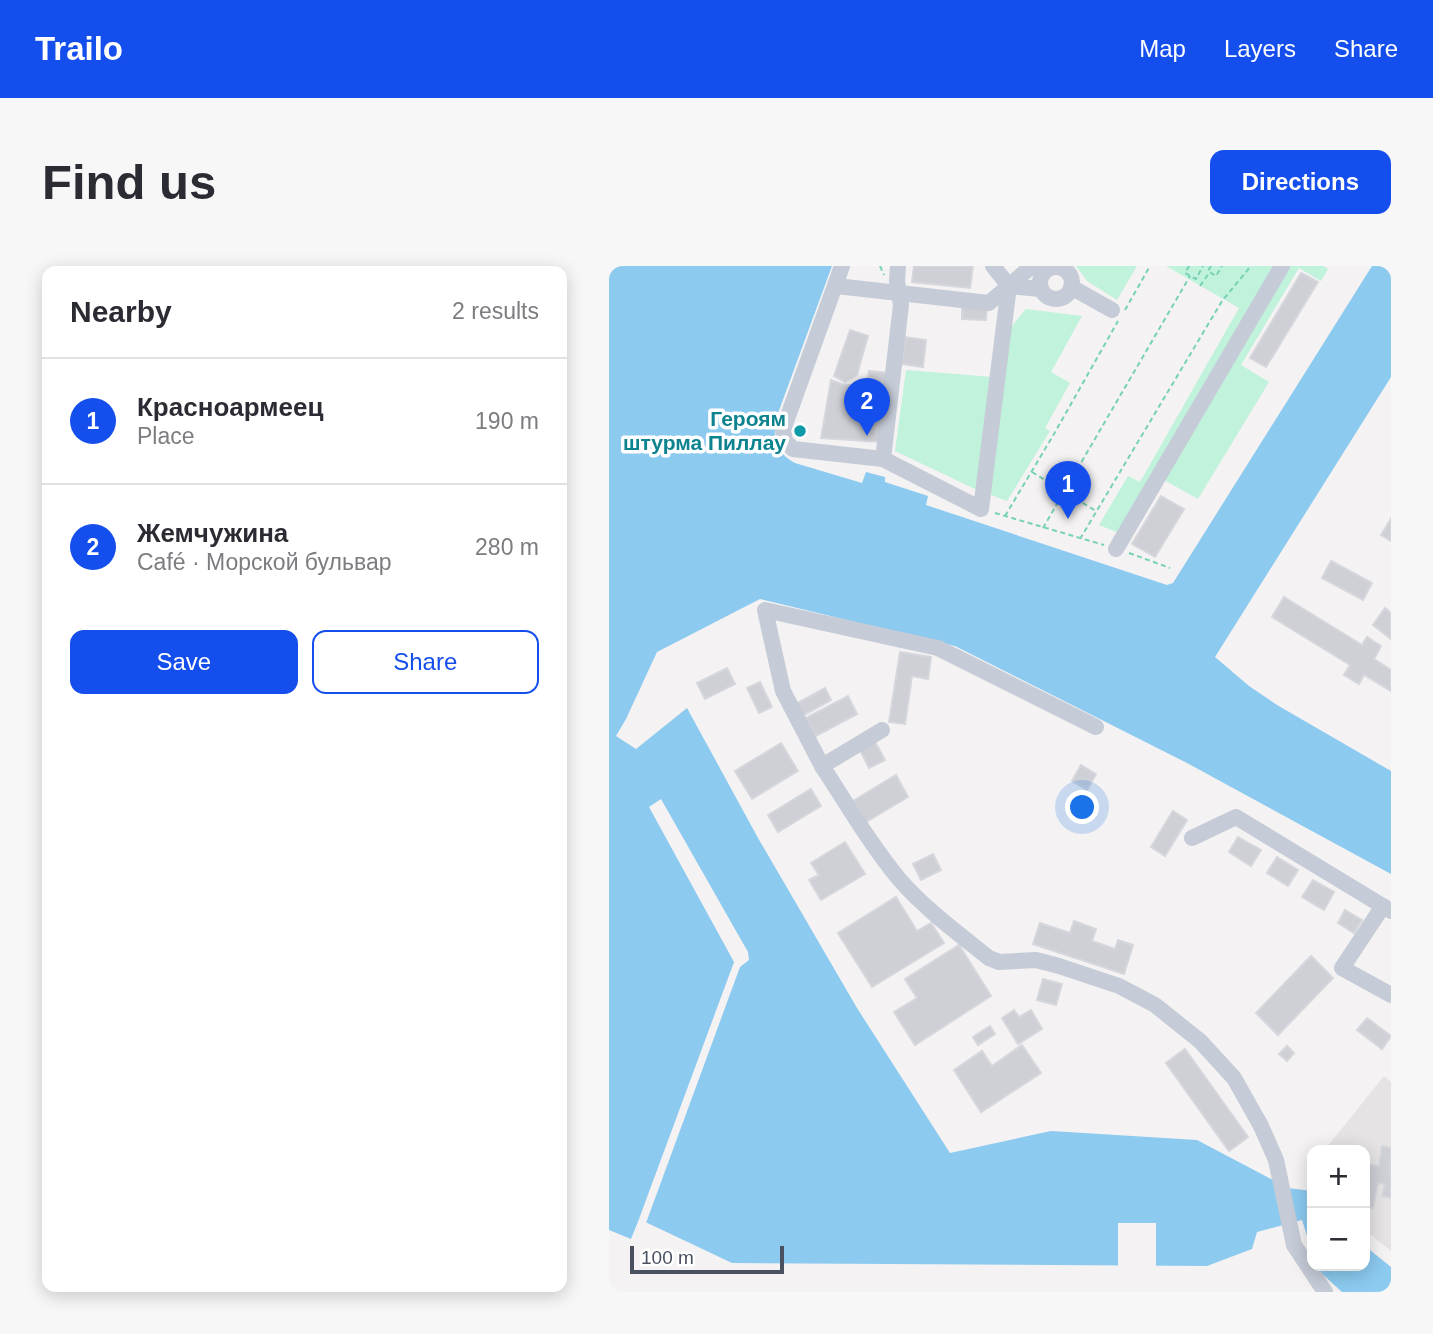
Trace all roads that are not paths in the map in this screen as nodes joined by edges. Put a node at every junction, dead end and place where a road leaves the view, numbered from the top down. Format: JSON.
{"nodes":[{"id":1,"x":842,"y":266,"type":"edge"},
{"id":2,"x":898,"y":266,"type":"edge"},
{"id":3,"x":993,"y":266,"type":"edge"},
{"id":4,"x":1032,"y":266,"type":"edge"},
{"id":5,"x":1282,"y":266,"type":"edge"},
{"id":6,"x":1049,"y":267,"type":"edge"},
{"id":7,"x":836,"y":286,"type":"junction"},
{"id":8,"x":1009,"y":286,"type":"junction"},
{"id":9,"x":1071,"y":287,"type":"junction"},
{"id":10,"x":1040,"y":289,"type":"junction"},
{"id":11,"x":898,"y":293,"type":"junction"},
{"id":12,"x":1112,"y":310,"type":"dead end"},
{"id":13,"x":883,"y":459,"type":"junction"},
{"id":14,"x":1117,"y":549,"type":"road end"},
{"id":15,"x":1096,"y":727,"type":"dead end"},
{"id":16,"x":882,"y":730,"type":"dead end"},
{"id":17,"x":822,"y":766,"type":"junction"},
{"id":18,"x":1192,"y":838,"type":"dead end"},
{"id":19,"x":1387,"y":908,"type":"edge"},
{"id":20,"x":1391,"y":995,"type":"edge"},
{"id":21,"x":1325,"y":1292,"type":"edge"}],
"edges":[{"from":1,"to":7,"type":"street"},
{"from":2,"to":11,"type":"street"},
{"from":3,"to":8,"type":"street"},
{"from":4,"to":8,"type":"street"},
{"from":5,"to":14,"type":"street"},
{"from":6,"to":9,"type":"street"},
{"from":6,"to":10,"type":"street"},
{"from":7,"to":11,"type":"street"},
{"from":7,"to":13,"type":"street"},
{"from":8,"to":10,"type":"street"},
{"from":8,"to":11,"type":"street"},
{"from":8,"to":13,"type":"street"},
{"from":9,"to":10,"type":"street"},
{"from":9,"to":12,"type":"street"},
{"from":11,"to":13,"type":"street"},
{"from":15,"to":17,"type":"street"},
{"from":16,"to":17,"type":"street"},
{"from":17,"to":21,"type":"street"},
{"from":18,"to":19,"type":"street"},
{"from":19,"to":20,"type":"street"}]}
